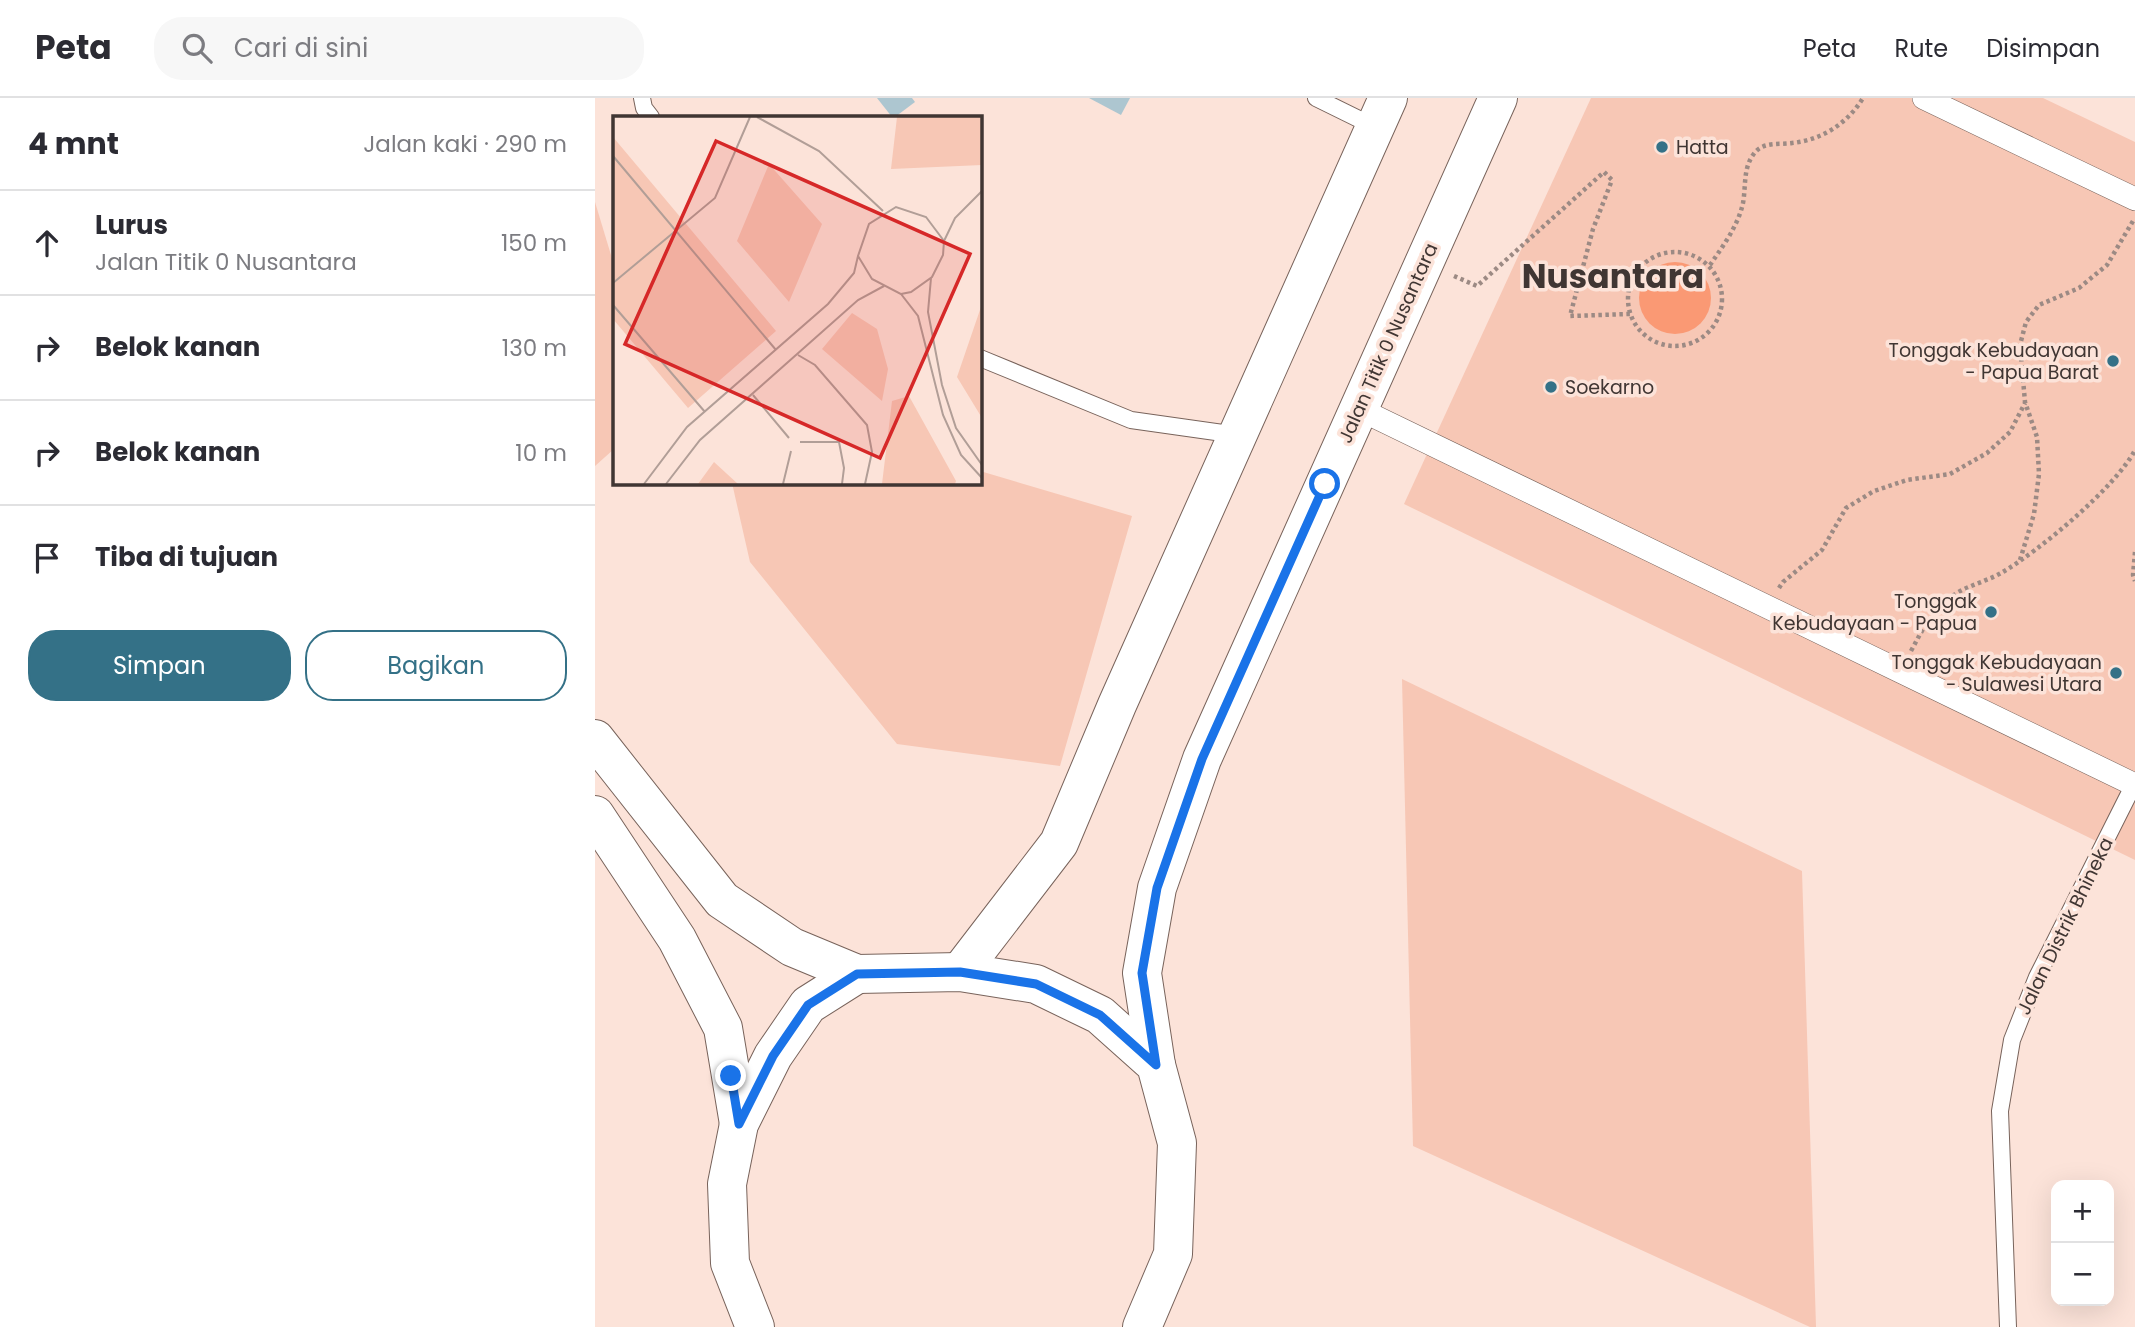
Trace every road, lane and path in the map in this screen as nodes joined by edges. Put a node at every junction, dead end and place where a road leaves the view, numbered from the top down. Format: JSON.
{"nodes":[{"id":1,"x":642,"y":98,"type":"edge"},
{"id":2,"x":1316,"y":98,"type":"edge"},
{"id":3,"x":1498,"y":98,"type":"edge"},
{"id":4,"x":1863,"y":98,"type":"edge"},
{"id":5,"x":1924,"y":98,"type":"edge"},
{"id":6,"x":1382,"y":113,"type":"edge"},
{"id":7,"x":650,"y":116,"type":"edge"},
{"id":8,"x":2135,"y":199,"type":"edge"},
{"id":9,"x":2135,"y":218,"type":"edge"},
{"id":10,"x":1425,"y":262,"type":"junction"},
{"id":11,"x":1710,"y":265,"type":"junction"},
{"id":12,"x":1630,"y":314,"type":"junction"},
{"id":13,"x":982,"y":359,"type":"edge"},
{"id":14,"x":2025,"y":402,"type":"junction"},
{"id":15,"x":1359,"y":409,"type":"junction"},
{"id":16,"x":1238,"y":435,"type":"junction"},
{"id":17,"x":2135,"y":450,"type":"edge"},
{"id":18,"x":2135,"y":552,"type":"edge"},
{"id":19,"x":2020,"y":559,"type":"junction"},
{"id":20,"x":2135,"y":581,"type":"edge"},
{"id":21,"x":1769,"y":607,"type":"junction"},
{"id":22,"x":1900,"y":671,"type":"junction"},
{"id":23,"x":595,"y":739,"type":"edge"},
{"id":24,"x":2135,"y":783,"type":"edge"},
{"id":25,"x":595,"y":815,"type":"edge"},
{"id":26,"x":960,"y":972,"type":"junction"},
{"id":27,"x":857,"y":974,"type":"junction"},
{"id":28,"x":1156,"y":1065,"type":"junction"},
{"id":29,"x":739,"y":1124,"type":"junction"},
{"id":30,"x":755,"y":1327,"type":"edge"},
{"id":31,"x":1142,"y":1327,"type":"edge"},
{"id":32,"x":2008,"y":1327,"type":"edge"}],
"edges":[{"from":1,"to":7,"type":"lane"},
{"from":2,"to":6,"type":"lane"},
{"from":3,"to":10,"type":"street","name":"Jalan Titik 0 Nusantara"},
{"from":4,"to":11,"type":"path"},
{"from":5,"to":8,"type":"street"},
{"from":6,"to":16,"type":"street"},
{"from":9,"to":14,"type":"path"},
{"from":10,"to":12,"type":"path"},
{"from":10,"to":15,"type":"street","name":"Jalan Titik 0 Nusantara"},
{"from":11,"to":12,"type":"path"},
{"from":11,"to":12,"type":"path"},
{"from":13,"to":16,"type":"lane"},
{"from":14,"to":19,"type":"path"},
{"from":14,"to":21,"type":"path"},
{"from":15,"to":21,"type":"street"},
{"from":15,"to":28,"type":"street","name":"Jalan Titik 0 Nusantara"},
{"from":16,"to":26,"type":"street"},
{"from":17,"to":19,"type":"path"},
{"from":18,"to":20,"type":"path"},
{"from":19,"to":22,"type":"path"},
{"from":21,"to":22,"type":"street"},
{"from":22,"to":24,"type":"street"},
{"from":23,"to":27,"type":"street"},
{"from":24,"to":32,"type":"lane","name":"Jalan Distrik Bhineka"},
{"from":25,"to":29,"type":"street"},
{"from":26,"to":27,"type":"street"},
{"from":26,"to":28,"type":"street"},
{"from":27,"to":29,"type":"street"},
{"from":28,"to":31,"type":"street","name":"Jalan Titik 0 Nusantara"},
{"from":29,"to":30,"type":"street"}]}
